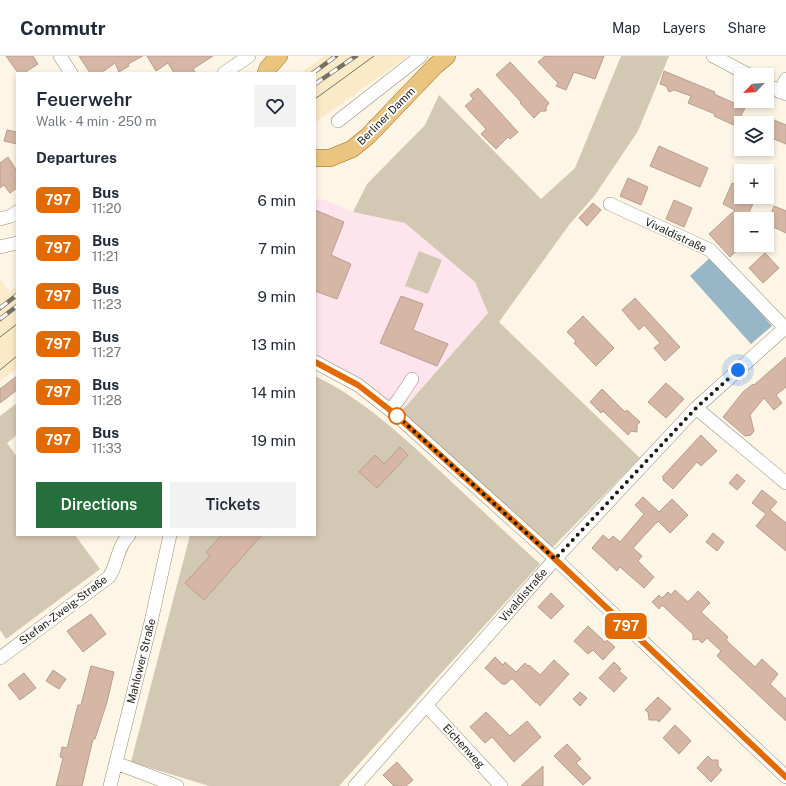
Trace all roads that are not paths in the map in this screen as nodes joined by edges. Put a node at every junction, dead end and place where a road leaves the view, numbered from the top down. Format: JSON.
{"nodes":[{"id":1,"x":60,"y":56,"type":"edge"},
{"id":2,"x":249,"y":56,"type":"edge"},
{"id":3,"x":279,"y":56,"type":"edge"},
{"id":4,"x":421,"y":56,"type":"edge"},
{"id":5,"x":713,"y":56,"type":"edge"},
{"id":6,"x":440,"y":57,"type":"edge"},
{"id":7,"x":736,"y":68,"type":"edge"},
{"id":8,"x":70,"y":72,"type":"edge"},
{"id":9,"x":225,"y":72,"type":"edge"},
{"id":10,"x":266,"y":72,"type":"edge"},
{"id":11,"x":786,"y":78,"type":"edge"},
{"id":12,"x":774,"y":88,"type":"edge"},
{"id":13,"x":783,"y":93,"type":"edge"},
{"id":14,"x":338,"y":121,"type":"dead end"},
{"id":15,"x":316,"y":158,"type":"edge"},
{"id":16,"x":610,"y":204,"type":"dead end"},
{"id":17,"x":16,"y":213,"type":"edge"},
{"id":18,"x":0,"y":219,"type":"edge"},
{"id":19,"x":16,"y":243,"type":"edge"},
{"id":20,"x":0,"y":246,"type":"edge"},
{"id":21,"x":785,"y":327,"type":"edge"},
{"id":22,"x":316,"y":363,"type":"edge"},
{"id":23,"x":412,"y":379,"type":"dead end"},
{"id":24,"x":696,"y":408,"type":"junction"},
{"id":25,"x":390,"y":410,"type":"junction"},
{"id":26,"x":786,"y":483,"type":"edge"},
{"id":27,"x":129,"y":536,"type":"edge"},
{"id":28,"x":170,"y":536,"type":"edge"},
{"id":29,"x":555,"y":559,"type":"junction"},
{"id":30,"x":0,"y":658,"type":"edge"},
{"id":31,"x":427,"y":706,"type":"junction"},
{"id":32,"x":116,"y":763,"type":"junction"},
{"id":33,"x":786,"y":777,"type":"edge"},
{"id":34,"x":110,"y":786,"type":"edge"},
{"id":35,"x":177,"y":786,"type":"edge"},
{"id":36,"x":355,"y":786,"type":"edge"},
{"id":37,"x":501,"y":786,"type":"edge"}],
"edges":[{"from":1,"to":8,"type":"street"},
{"from":2,"to":9,"type":"street"},
{"from":3,"to":10,"type":"main road"},
{"from":4,"to":14,"type":"street"},
{"from":5,"to":7,"type":"street"},
{"from":6,"to":15,"type":"main road","name":"Berliner Damm"},
{"from":11,"to":13,"type":"street"},
{"from":12,"to":13,"type":"street"},
{"from":16,"to":21,"type":"street","name":"Vivaldistraße"},
{"from":17,"to":18,"type":"street"},
{"from":19,"to":20,"type":"street"},
{"from":21,"to":24,"type":"street","name":"Vivaldistraße"},
{"from":22,"to":25,"type":"street"},
{"from":23,"to":25,"type":"street"},
{"from":24,"to":26,"type":"street"},
{"from":24,"to":29,"type":"street","name":"Vivaldistraße"},
{"from":25,"to":29,"type":"street"},
{"from":27,"to":30,"type":"street","name":"Stefan-Zweig-Straße"},
{"from":28,"to":32,"type":"street","name":"Mahlower Straße"},
{"from":29,"to":31,"type":"street","name":"Vivaldistraße"},
{"from":29,"to":33,"type":"street"},
{"from":31,"to":36,"type":"street","name":"Vivaldistraße"},
{"from":31,"to":37,"type":"street","name":"Eichenweg"},
{"from":32,"to":34,"type":"street","name":"Mahlower Straße"},
{"from":32,"to":35,"type":"street"}]}
